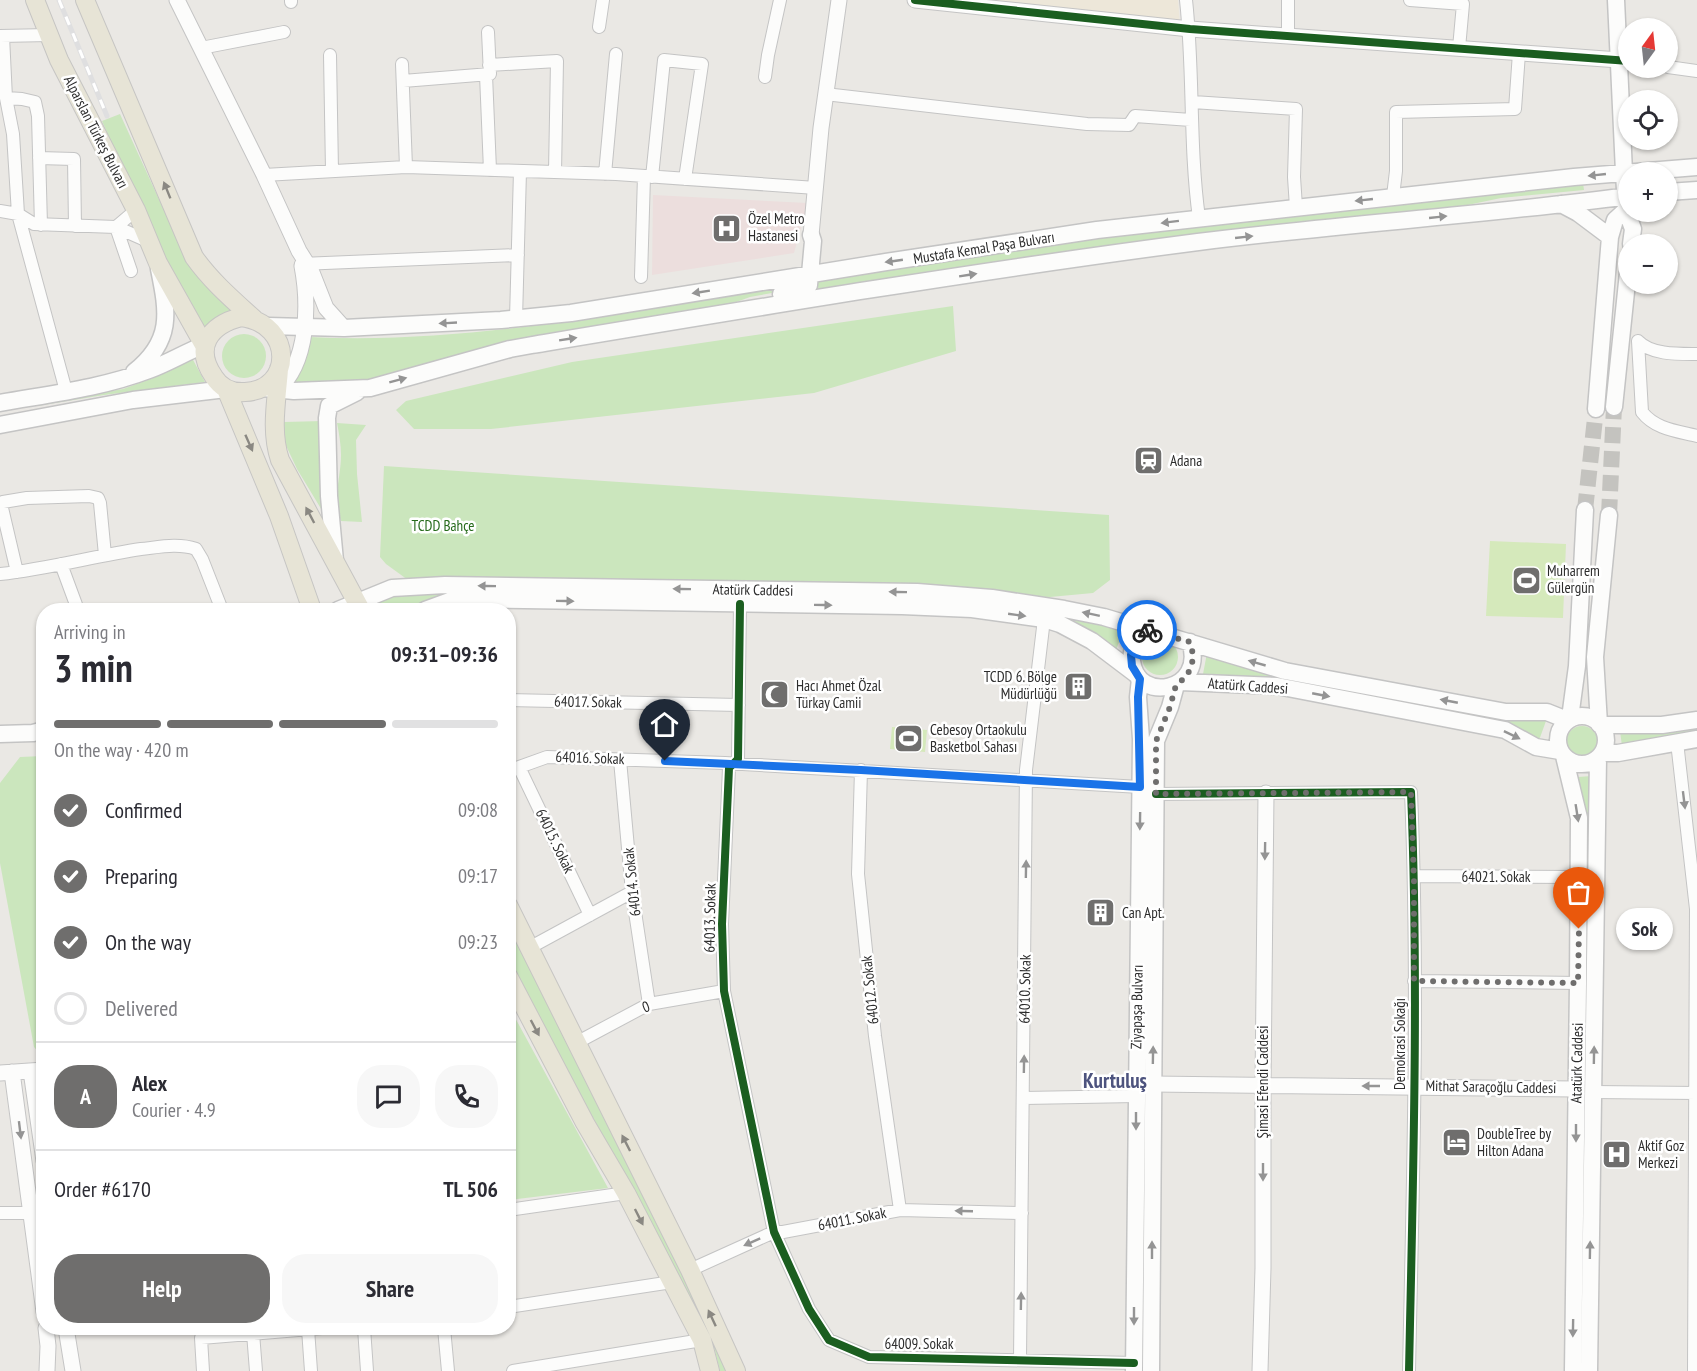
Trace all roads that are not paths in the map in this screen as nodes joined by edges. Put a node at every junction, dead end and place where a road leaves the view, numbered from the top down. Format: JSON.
{"nodes":[{"id":1,"x":34,"y":0,"type":"edge"},
{"id":2,"x":85,"y":0,"type":"edge"},
{"id":3,"x":177,"y":0,"type":"edge"},
{"id":4,"x":603,"y":0,"type":"edge"},
{"id":5,"x":780,"y":0,"type":"edge"},
{"id":6,"x":838,"y":0,"type":"edge"},
{"id":7,"x":915,"y":0,"type":"edge"},
{"id":8,"x":1186,"y":0,"type":"edge"},
{"id":9,"x":1288,"y":0,"type":"edge"},
{"id":10,"x":1410,"y":0,"type":"edge"},
{"id":11,"x":1616,"y":0,"type":"edge"},
{"id":12,"x":1618,"y":18,"type":"edge"},
{"id":13,"x":599,"y":27,"type":"dead end"},
{"id":14,"x":1190,"y":29,"type":"junction"},
{"id":15,"x":284,"y":32,"type":"dead end"},
{"id":16,"x":488,"y":32,"type":"dead end"},
{"id":17,"x":49,"y":34,"type":"junction"},
{"id":18,"x":1,"y":36,"type":"edge"},
{"id":19,"x":1288,"y":37,"type":"junction"},
{"id":20,"x":201,"y":48,"type":"junction"},
{"id":21,"x":1459,"y":48,"type":"junction"},
{"id":22,"x":1519,"y":53,"type":"junction"},
{"id":23,"x":616,"y":54,"type":"dead end"},
{"id":24,"x":330,"y":55,"type":"dead end"},
{"id":25,"x":1618,"y":60,"type":"edge"},
{"id":26,"x":402,"y":64,"type":"dead end"},
{"id":27,"x":1678,"y":68,"type":"edge"},
{"id":28,"x":487,"y":70,"type":"junction"},
{"id":29,"x":1697,"y":71,"type":"edge"},
{"id":30,"x":765,"y":77,"type":"dead end"},
{"id":31,"x":1623,"y":78,"type":"edge"},
{"id":32,"x":403,"y":81,"type":"junction"},
{"id":33,"x":825,"y":94,"type":"junction"},
{"id":34,"x":6,"y":98,"type":"junction"},
{"id":35,"x":1192,"y":102,"type":"junction"},
{"id":36,"x":1191,"y":120,"type":"junction"},
{"id":37,"x":39,"y":158,"type":"junction"},
{"id":38,"x":1624,"y":162,"type":"edge"},
{"id":39,"x":406,"y":167,"type":"junction"},
{"id":40,"x":1697,"y":167,"type":"edge"},
{"id":41,"x":1678,"y":168,"type":"edge"},
{"id":42,"x":490,"y":170,"type":"junction"},
{"id":43,"x":332,"y":171,"type":"junction"},
{"id":44,"x":520,"y":171,"type":"junction"},
{"id":45,"x":555,"y":172,"type":"junction"},
{"id":46,"x":1618,"y":173,"type":"edge"},
{"id":47,"x":605,"y":174,"type":"junction"},
{"id":48,"x":264,"y":175,"type":"junction"},
{"id":49,"x":648,"y":176,"type":"junction"},
{"id":50,"x":685,"y":179,"type":"junction"},
{"id":51,"x":816,"y":188,"type":"junction"},
{"id":52,"x":1697,"y":190,"type":"edge"},
{"id":53,"x":1678,"y":191,"type":"edge"},
{"id":54,"x":1393,"y":196,"type":"junction"},
{"id":55,"x":1618,"y":203,"type":"edge"},
{"id":56,"x":1562,"y":204,"type":"junction"},
{"id":57,"x":1296,"y":207,"type":"junction"},
{"id":58,"x":136,"y":210,"type":"junction"},
{"id":59,"x":0,"y":211,"type":"edge"},
{"id":60,"x":18,"y":214,"type":"junction"},
{"id":61,"x":1618,"y":217,"type":"edge"},
{"id":62,"x":1199,"y":218,"type":"junction"},
{"id":63,"x":41,"y":225,"type":"junction"},
{"id":64,"x":75,"y":226,"type":"junction"},
{"id":65,"x":116,"y":227,"type":"junction"},
{"id":66,"x":810,"y":235,"type":"joint"},
{"id":67,"x":1610,"y":237,"type":"junction"},
{"id":68,"x":150,"y":242,"type":"junction"},
{"id":69,"x":518,"y":255,"type":"junction"},
{"id":70,"x":809,"y":255,"type":"junction"},
{"id":71,"x":302,"y":260,"type":"junction"},
{"id":72,"x":158,"y":263,"type":"junction"},
{"id":73,"x":130,"y":271,"type":"dead end"},
{"id":74,"x":833,"y":271,"type":"junction"},
{"id":75,"x":641,"y":277,"type":"dead end"},
{"id":76,"x":787,"y":278,"type":"junction"},
{"id":77,"x":807,"y":279,"type":"junction"},
{"id":78,"x":852,"y":292,"type":"junction"},
{"id":79,"x":1626,"y":294,"type":"edge"},
{"id":80,"x":731,"y":312,"type":"junction"},
{"id":81,"x":511,"y":319,"type":"junction"},
{"id":82,"x":261,"y":323,"type":"junction"},
{"id":83,"x":304,"y":328,"type":"junction"},
{"id":84,"x":344,"y":328,"type":"junction"},
{"id":85,"x":204,"y":345,"type":"junction"},
{"id":86,"x":1697,"y":354,"type":"edge"},
{"id":87,"x":126,"y":378,"type":"junction"},
{"id":88,"x":365,"y":388,"type":"junction"},
{"id":89,"x":226,"y":389,"type":"junction"},
{"id":90,"x":269,"y":389,"type":"junction"},
{"id":91,"x":66,"y":391,"type":"junction"},
{"id":92,"x":0,"y":403,"type":"edge"},
{"id":93,"x":1614,"y":408,"type":"tunnel mouth"},
{"id":94,"x":1596,"y":409,"type":"tunnel mouth"},
{"id":95,"x":0,"y":425,"type":"edge"},
{"id":96,"x":1697,"y":436,"type":"edge"},
{"id":97,"x":1585,"y":510,"type":"tunnel mouth"},
{"id":98,"x":1609,"y":515,"type":"tunnel mouth"},
{"id":99,"x":105,"y":555,"type":"junction"},
{"id":100,"x":335,"y":562,"type":"junction"},
{"id":101,"x":61,"y":564,"type":"junction"},
{"id":102,"x":17,"y":572,"type":"junction"},
{"id":103,"x":0,"y":574,"type":"edge"},
{"id":104,"x":75,"y":603,"type":"edge"},
{"id":105,"x":219,"y":603,"type":"edge"},
{"id":106,"x":310,"y":603,"type":"edge"},
{"id":107,"x":357,"y":603,"type":"edge"},
{"id":108,"x":366,"y":603,"type":"edge"},
{"id":109,"x":444,"y":603,"type":"edge"},
{"id":110,"x":740,"y":604,"type":"junction"},
{"id":111,"x":1044,"y":619,"type":"junction"},
{"id":112,"x":1148,"y":629,"type":"junction"},
{"id":113,"x":1190,"y":642,"type":"junction"},
{"id":114,"x":1139,"y":677,"type":"junction"},
{"id":115,"x":1178,"y":683,"type":"junction"},
{"id":116,"x":516,"y":700,"type":"edge"},
{"id":117,"x":739,"y":705,"type":"junction"},
{"id":118,"x":1569,"y":719,"type":"junction"},
{"id":119,"x":1697,"y":720,"type":"edge"},
{"id":120,"x":1600,"y":724,"type":"junction"},
{"id":121,"x":36,"y":732,"type":"edge"},
{"id":122,"x":0,"y":734,"type":"edge"},
{"id":123,"x":1697,"y":739,"type":"edge"},
{"id":124,"x":1677,"y":742,"type":"junction"},
{"id":125,"x":1562,"y":753,"type":"junction"},
{"id":126,"x":1600,"y":755,"type":"junction"},
{"id":127,"x":620,"y":760,"type":"junction"},
{"id":128,"x":733,"y":764,"type":"junction"},
{"id":129,"x":516,"y":768,"type":"edge"},
{"id":130,"x":861,"y":770,"type":"junction"},
{"id":131,"x":516,"y":773,"type":"edge"},
{"id":132,"x":1027,"y":779,"type":"junction"},
{"id":133,"x":1140,"y":787,"type":"junction"},
{"id":134,"x":1266,"y":793,"type":"junction"},
{"id":135,"x":1156,"y":794,"type":"junction"},
{"id":136,"x":1414,"y":876,"type":"junction"},
{"id":137,"x":1696,"y":876,"type":"edge"},
{"id":138,"x":1578,"y":877,"type":"junction"},
{"id":139,"x":632,"y":892,"type":"junction"},
{"id":140,"x":590,"y":915,"type":"junction"},
{"id":141,"x":516,"y":921,"type":"edge"},
{"id":142,"x":529,"y":948,"type":"junction"},
{"id":143,"x":1414,"y":981,"type":"junction"},
{"id":144,"x":1578,"y":983,"type":"junction"},
{"id":145,"x":724,"y":991,"type":"junction"},
{"id":146,"x":649,"y":1004,"type":"junction"},
{"id":147,"x":516,"y":1006,"type":"edge"},
{"id":148,"x":576,"y":1043,"type":"junction"},
{"id":149,"x":36,"y":1071,"type":"edge"},
{"id":150,"x":6,"y":1072,"type":"edge"},
{"id":151,"x":1153,"y":1084,"type":"junction"},
{"id":152,"x":1263,"y":1085,"type":"junction"},
{"id":153,"x":1414,"y":1086,"type":"junction"},
{"id":154,"x":1576,"y":1089,"type":"junction"},
{"id":155,"x":1593,"y":1092,"type":"junction"},
{"id":156,"x":1696,"y":1093,"type":"edge"},
{"id":157,"x":1136,"y":1096,"type":"junction"},
{"id":158,"x":1024,"y":1098,"type":"junction"},
{"id":159,"x":626,"y":1193,"type":"junction"},
{"id":160,"x":516,"y":1209,"type":"edge"},
{"id":161,"x":900,"y":1210,"type":"junction"},
{"id":162,"x":0,"y":1213,"type":"edge"},
{"id":163,"x":31,"y":1213,"type":"junction"},
{"id":164,"x":1023,"y":1213,"type":"junction"},
{"id":165,"x":774,"y":1232,"type":"junction"},
{"id":166,"x":36,"y":1251,"type":"edge"},
{"id":167,"x":690,"y":1270,"type":"junction"},
{"id":168,"x":672,"y":1282,"type":"junction"},
{"id":169,"x":516,"y":1306,"type":"edge"},
{"id":170,"x":1696,"y":1313,"type":"edge"},
{"id":171,"x":47,"y":1335,"type":"edge"},
{"id":172,"x":67,"y":1335,"type":"edge"},
{"id":173,"x":233,"y":1335,"type":"edge"},
{"id":174,"x":254,"y":1335,"type":"edge"},
{"id":175,"x":308,"y":1335,"type":"edge"},
{"id":176,"x":365,"y":1335,"type":"edge"},
{"id":177,"x":445,"y":1335,"type":"edge"},
{"id":178,"x":702,"y":1340,"type":"junction"},
{"id":179,"x":962,"y":1358,"type":"junction"},
{"id":180,"x":1020,"y":1359,"type":"junction"},
{"id":181,"x":1134,"y":1367,"type":"edge"},
{"id":182,"x":47,"y":1371,"type":"edge"},
{"id":183,"x":73,"y":1371,"type":"edge"},
{"id":184,"x":203,"y":1371,"type":"edge"},
{"id":185,"x":256,"y":1371,"type":"edge"},
{"id":186,"x":311,"y":1371,"type":"edge"},
{"id":187,"x":368,"y":1371,"type":"edge"},
{"id":188,"x":448,"y":1371,"type":"edge"},
{"id":189,"x":513,"y":1371,"type":"edge"},
{"id":190,"x":710,"y":1371,"type":"edge"},
{"id":191,"x":736,"y":1371,"type":"edge"},
{"id":192,"x":962,"y":1371,"type":"edge"},
{"id":193,"x":1151,"y":1371,"type":"edge"},
{"id":194,"x":1260,"y":1371,"type":"edge"},
{"id":195,"x":1408,"y":1371,"type":"edge"},
{"id":196,"x":1573,"y":1371,"type":"edge"},
{"id":197,"x":1589,"y":1371,"type":"edge"},
{"id":198,"x":1694,"y":1371,"type":"edge"}],
"edges":[{"from":1,"to":17,"type":"main road","name":"Alparslan Türkeş Bulvarı"},
{"from":82,"to":2,"type":"main road","one_way":true},
{"from":3,"to":20,"type":"street"},
{"from":4,"to":13,"type":"street"},
{"from":5,"to":30,"type":"street"},
{"from":6,"to":33,"type":"street"},
{"from":7,"to":14,"type":"street"},
{"from":8,"to":14,"type":"street"},
{"from":9,"to":19,"type":"street"},
{"from":10,"to":21,"type":"street"},
{"from":11,"to":12,"type":"main road"},
{"from":14,"to":19,"type":"street"},
{"from":14,"to":35,"type":"street"},
{"from":15,"to":20,"type":"street"},
{"from":16,"to":28,"type":"street"},
{"from":17,"to":18,"type":"street"},
{"from":17,"to":58,"type":"main road","name":"Alparslan Türkeş Bulvarı"},
{"from":18,"to":34,"type":"street"},
{"from":19,"to":21,"type":"street"},
{"from":20,"to":48,"type":"street"},
{"from":21,"to":22,"type":"street"},
{"from":22,"to":25,"type":"street"},
{"from":22,"to":54,"type":"street"},
{"from":23,"to":47,"type":"street"},
{"from":24,"to":43,"type":"street"},
{"from":26,"to":32,"type":"street"},
{"from":27,"to":29,"type":"street"},
{"from":28,"to":32,"type":"street"},
{"from":28,"to":42,"type":"street"},
{"from":28,"to":45,"type":"street"},
{"from":31,"to":38,"type":"main road"},
{"from":32,"to":39,"type":"street"},
{"from":33,"to":36,"type":"street"},
{"from":33,"to":51,"type":"street"},
{"from":34,"to":37,"type":"street"},
{"from":34,"to":60,"type":"street"},
{"from":35,"to":36,"type":"street"},
{"from":35,"to":57,"type":"street"},
{"from":36,"to":62,"type":"street"},
{"from":37,"to":63,"type":"street"},
{"from":37,"to":64,"type":"street"},
{"from":39,"to":42,"type":"street"},
{"from":39,"to":43,"type":"street"},
{"from":40,"to":41,"type":"main road","name":"Mustafa Kemal Paşa Bulvarı"},
{"from":42,"to":44,"type":"street"},
{"from":43,"to":48,"type":"street"},
{"from":44,"to":45,"type":"street"},
{"from":44,"to":69,"type":"street"},
{"from":45,"to":47,"type":"street"},
{"from":46,"to":54,"type":"main road","name":"Mustafa Kemal Paşa Bulvarı","one_way":true},
{"from":47,"to":49,"type":"street"},
{"from":48,"to":71,"type":"street"},
{"from":49,"to":50,"type":"street"},
{"from":49,"to":50,"type":"street"},
{"from":49,"to":75,"type":"street"},
{"from":50,"to":51,"type":"street"},
{"from":51,"to":66,"type":"street"},
{"from":52,"to":53,"type":"main road"},
{"from":54,"to":57,"type":"main road","name":"Mustafa Kemal Paşa Bulvarı","one_way":true},
{"from":55,"to":56,"type":"main road","name":"Mustafa Kemal Paşa Bulvarı"},
{"from":56,"to":67,"type":"main road"},
{"from":78,"to":56,"type":"main road","name":"Mustafa Kemal Paşa Bulvarı","one_way":true},
{"from":57,"to":62,"type":"main road","name":"Mustafa Kemal Paşa Bulvarı"},
{"from":58,"to":65,"type":"street"},
{"from":58,"to":68,"type":"main road","name":"Alparslan Türkeş Bulvarı"},
{"from":59,"to":60,"type":"street"},
{"from":60,"to":63,"type":"street"},
{"from":60,"to":91,"type":"street"},
{"from":61,"to":67,"type":"main road"},
{"from":62,"to":74,"type":"main road","name":"Mustafa Kemal Paşa Bulvarı","one_way":true},
{"from":63,"to":64,"type":"street"},
{"from":64,"to":65,"type":"street"},
{"from":65,"to":68,"type":"street"},
{"from":65,"to":73,"type":"street"},
{"from":66,"to":70,"type":"main road"},
{"from":67,"to":94,"type":"main road"},
{"from":68,"to":72,"type":"main road","name":"Alparslan Türkeş Bulvarı"},
{"from":69,"to":71,"type":"street"},
{"from":69,"to":81,"type":"street"},
{"from":70,"to":74,"type":"main road"},
{"from":70,"to":76,"type":"main road"},
{"from":70,"to":77,"type":"main road"},
{"from":71,"to":83,"type":"street"},
{"from":71,"to":84,"type":"street"},
{"from":72,"to":85,"type":"main road","name":"Alparslan Türkeş Bulvarı"},
{"from":72,"to":87,"type":"main road"},
{"from":74,"to":77,"type":"main road","name":"Mustafa Kemal Paşa Bulvarı"},
{"from":76,"to":77,"type":"main road","name":"Mustafa Kemal Paşa Bulvarı"},
{"from":76,"to":81,"type":"main road","name":"Mustafa Kemal Paşa Bulvarı","one_way":true},
{"from":77,"to":78,"type":"main road"},
{"from":77,"to":80,"type":"main road"},
{"from":78,"to":80,"type":"main road","name":"Mustafa Kemal Paşa Bulvarı"},
{"from":79,"to":93,"type":"main road"},
{"from":88,"to":80,"type":"main road","name":"Mustafa Kemal Paşa Bulvarı","one_way":true},
{"from":81,"to":84,"type":"main road","name":"Mustafa Kemal Paşa Bulvarı","one_way":true},
{"from":82,"to":83,"type":"main road","name":"Mustafa Kemal Paşa Bulvarı"},
{"from":82,"to":85,"type":"main road"},
{"from":82,"to":90,"type":"main road"},
{"from":83,"to":84,"type":"main road","name":"Mustafa Kemal Paşa Bulvarı"},
{"from":83,"to":90,"type":"street"},
{"from":85,"to":87,"type":"main road"},
{"from":85,"to":89,"type":"main road"},
{"from":86,"to":96,"type":"street"},
{"from":87,"to":91,"type":"main road"},
{"from":88,"to":90,"type":"main road"},
{"from":88,"to":100,"type":"main road"},
{"from":89,"to":90,"type":"main road"},
{"from":89,"to":95,"type":"main road"},
{"from":89,"to":106,"type":"main road","one_way":true},
{"from":100,"to":90,"type":"main road","one_way":true},
{"from":91,"to":92,"type":"main road"},
{"from":97,"to":118,"type":"main road"},
{"from":98,"to":120,"type":"main road"},
{"from":99,"to":101,"type":"street"},
{"from":99,"to":102,"type":"street"},
{"from":99,"to":105,"type":"street"},
{"from":100,"to":107,"type":"main road"},
{"from":101,"to":102,"type":"street"},
{"from":101,"to":104,"type":"street"},
{"from":102,"to":103,"type":"street"},
{"from":112,"to":108,"type":"main road","name":"Atatürk Caddesi","one_way":true},
{"from":109,"to":110,"type":"main road","name":"Atatürk Caddesi","one_way":true},
{"from":110,"to":111,"type":"main road","name":"Atatürk Caddesi","one_way":true},
{"from":110,"to":117,"type":"street","name":"64013. Sokak"},
{"from":111,"to":114,"type":"main road","name":"Atatürk Caddesi"},
{"from":111,"to":132,"type":"street","name":"64010. Sokak"},
{"from":112,"to":113,"type":"main road"},
{"from":112,"to":114,"type":"main road"},
{"from":113,"to":115,"type":"main road"},
{"from":118,"to":113,"type":"main road","name":"Atatürk Caddesi","one_way":true},
{"from":114,"to":115,"type":"main road"},
{"from":114,"to":133,"type":"main road","name":"Ziyapaşa Bulvarı"},
{"from":115,"to":125,"type":"main road","name":"Atatürk Caddesi","one_way":true},
{"from":115,"to":135,"type":"main road","name":"Ziyapaşa Bulvarı"},
{"from":116,"to":117,"type":"street","name":"64017. Sokak"},
{"from":117,"to":128,"type":"street","name":"64013. Sokak"},
{"from":118,"to":120,"type":"main road"},
{"from":118,"to":125,"type":"main road"},
{"from":119,"to":120,"type":"main road"},
{"from":120,"to":126,"type":"main road"},
{"from":121,"to":122,"type":"main road"},
{"from":123,"to":124,"type":"main road"},
{"from":124,"to":126,"type":"main road"},
{"from":124,"to":137,"type":"street","one_way":true},
{"from":125,"to":126,"type":"main road"},
{"from":125,"to":138,"type":"main road","name":"Atatürk Caddesi","one_way":true},
{"from":155,"to":126,"type":"main road","name":"Atatürk Caddesi","one_way":true},
{"from":127,"to":128,"type":"street","name":"64016. Sokak"},
{"from":127,"to":129,"type":"street","name":"64016. Sokak"},
{"from":127,"to":139,"type":"street","name":"64014. Sokak"},
{"from":128,"to":130,"type":"street","name":"64016. Sokak"},
{"from":128,"to":145,"type":"street","name":"64013. Sokak"},
{"from":130,"to":132,"type":"street","name":"64016. Sokak"},
{"from":130,"to":161,"type":"street","name":"64012. Sokak"},
{"from":131,"to":140,"type":"street","name":"64015. Sokak"},
{"from":132,"to":133,"type":"street","name":"64016. Sokak"},
{"from":158,"to":132,"type":"street","name":"64010. Sokak","one_way":true},
{"from":133,"to":157,"type":"main road","name":"Ziyapaşa Bulvarı","one_way":true},
{"from":134,"to":135,"type":"street","name":"Demokrasi Sokağı"},
{"from":134,"to":136,"type":"street","name":"Demokrasi Sokağı"},
{"from":134,"to":152,"type":"street","name":"Şimasi Efendi Caddesi","one_way":true},
{"from":151,"to":135,"type":"main road","name":"Ziyapaşa Bulvarı","one_way":true},
{"from":136,"to":138,"type":"street","name":"64021. Sokak"},
{"from":136,"to":143,"type":"street","name":"Demokrasi Sokağı"},
{"from":137,"to":156,"type":"street"},
{"from":138,"to":144,"type":"main road","name":"Atatürk Caddesi"},
{"from":139,"to":140,"type":"street"},
{"from":139,"to":146,"type":"street","name":"64014. Sokak"},
{"from":140,"to":142,"type":"street"},
{"from":141,"to":142,"type":"main road"},
{"from":142,"to":148,"type":"main road"},
{"from":143,"to":144,"type":"street"},
{"from":143,"to":153,"type":"street","name":"Demokrasi Sokağı"},
{"from":144,"to":154,"type":"main road","name":"Atatürk Caddesi"},
{"from":145,"to":146,"type":"street","name":"0"},
{"from":145,"to":165,"type":"street","name":"64013. Sokak"},
{"from":146,"to":148,"type":"street","name":"0"},
{"from":147,"to":159,"type":"main road","one_way":true},
{"from":167,"to":148,"type":"main road","one_way":true},
{"from":149,"to":150,"type":"street"},
{"from":150,"to":163,"type":"street","one_way":true},
{"from":151,"to":152,"type":"street","name":"Mithat Saraçoğlu Caddesi"},
{"from":193,"to":151,"type":"main road","name":"Ziyapaşa Bulvarı","one_way":true},
{"from":153,"to":152,"type":"street","name":"Mithat Saraçoğlu Caddesi","one_way":true},
{"from":152,"to":194,"type":"street","name":"Şimasi Efendi Caddesi","one_way":true},
{"from":153,"to":154,"type":"street","name":"Mithat Saraçoğlu Caddesi"},
{"from":153,"to":195,"type":"street","name":"Demokrasi Sokağı"},
{"from":154,"to":196,"type":"main road","name":"Atatürk Caddesi","one_way":true},
{"from":155,"to":156,"type":"street"},
{"from":197,"to":155,"type":"main road","name":"Atatürk Caddesi","one_way":true},
{"from":156,"to":170,"type":"street"},
{"from":157,"to":158,"type":"street"},
{"from":157,"to":181,"type":"main road","name":"Ziyapaşa Bulvarı","one_way":true},
{"from":158,"to":164,"type":"street","name":"64010. Sokak"},
{"from":159,"to":160,"type":"street"},
{"from":159,"to":168,"type":"main road","one_way":true},
{"from":164,"to":161,"type":"street","name":"64011. Sokak","one_way":true},
{"from":161,"to":165,"type":"street","name":"64011. Sokak"},
{"from":162,"to":163,"type":"street"},
{"from":163,"to":166,"type":"street"},
{"from":180,"to":164,"type":"street","name":"64010. Sokak","one_way":true},
{"from":165,"to":167,"type":"street","name":"64011. Sokak","one_way":true},
{"from":165,"to":179,"type":"street","name":"64009. Sokak"},
{"from":191,"to":167,"type":"main road","one_way":true},
{"from":168,"to":169,"type":"street"},
{"from":168,"to":178,"type":"main road"},
{"from":170,"to":198,"type":"street"},
{"from":171,"to":182,"type":"street"},
{"from":172,"to":183,"type":"street"},
{"from":173,"to":184,"type":"street"},
{"from":174,"to":185,"type":"street"},
{"from":175,"to":186,"type":"street"},
{"from":176,"to":187,"type":"street"},
{"from":177,"to":188,"type":"street"},
{"from":178,"to":189,"type":"street"},
{"from":178,"to":190,"type":"main road"},
{"from":179,"to":180,"type":"street","name":"64009. Sokak"},
{"from":179,"to":192,"type":"street"},
{"from":180,"to":181,"type":"street","name":"64009. Sokak"}]}
